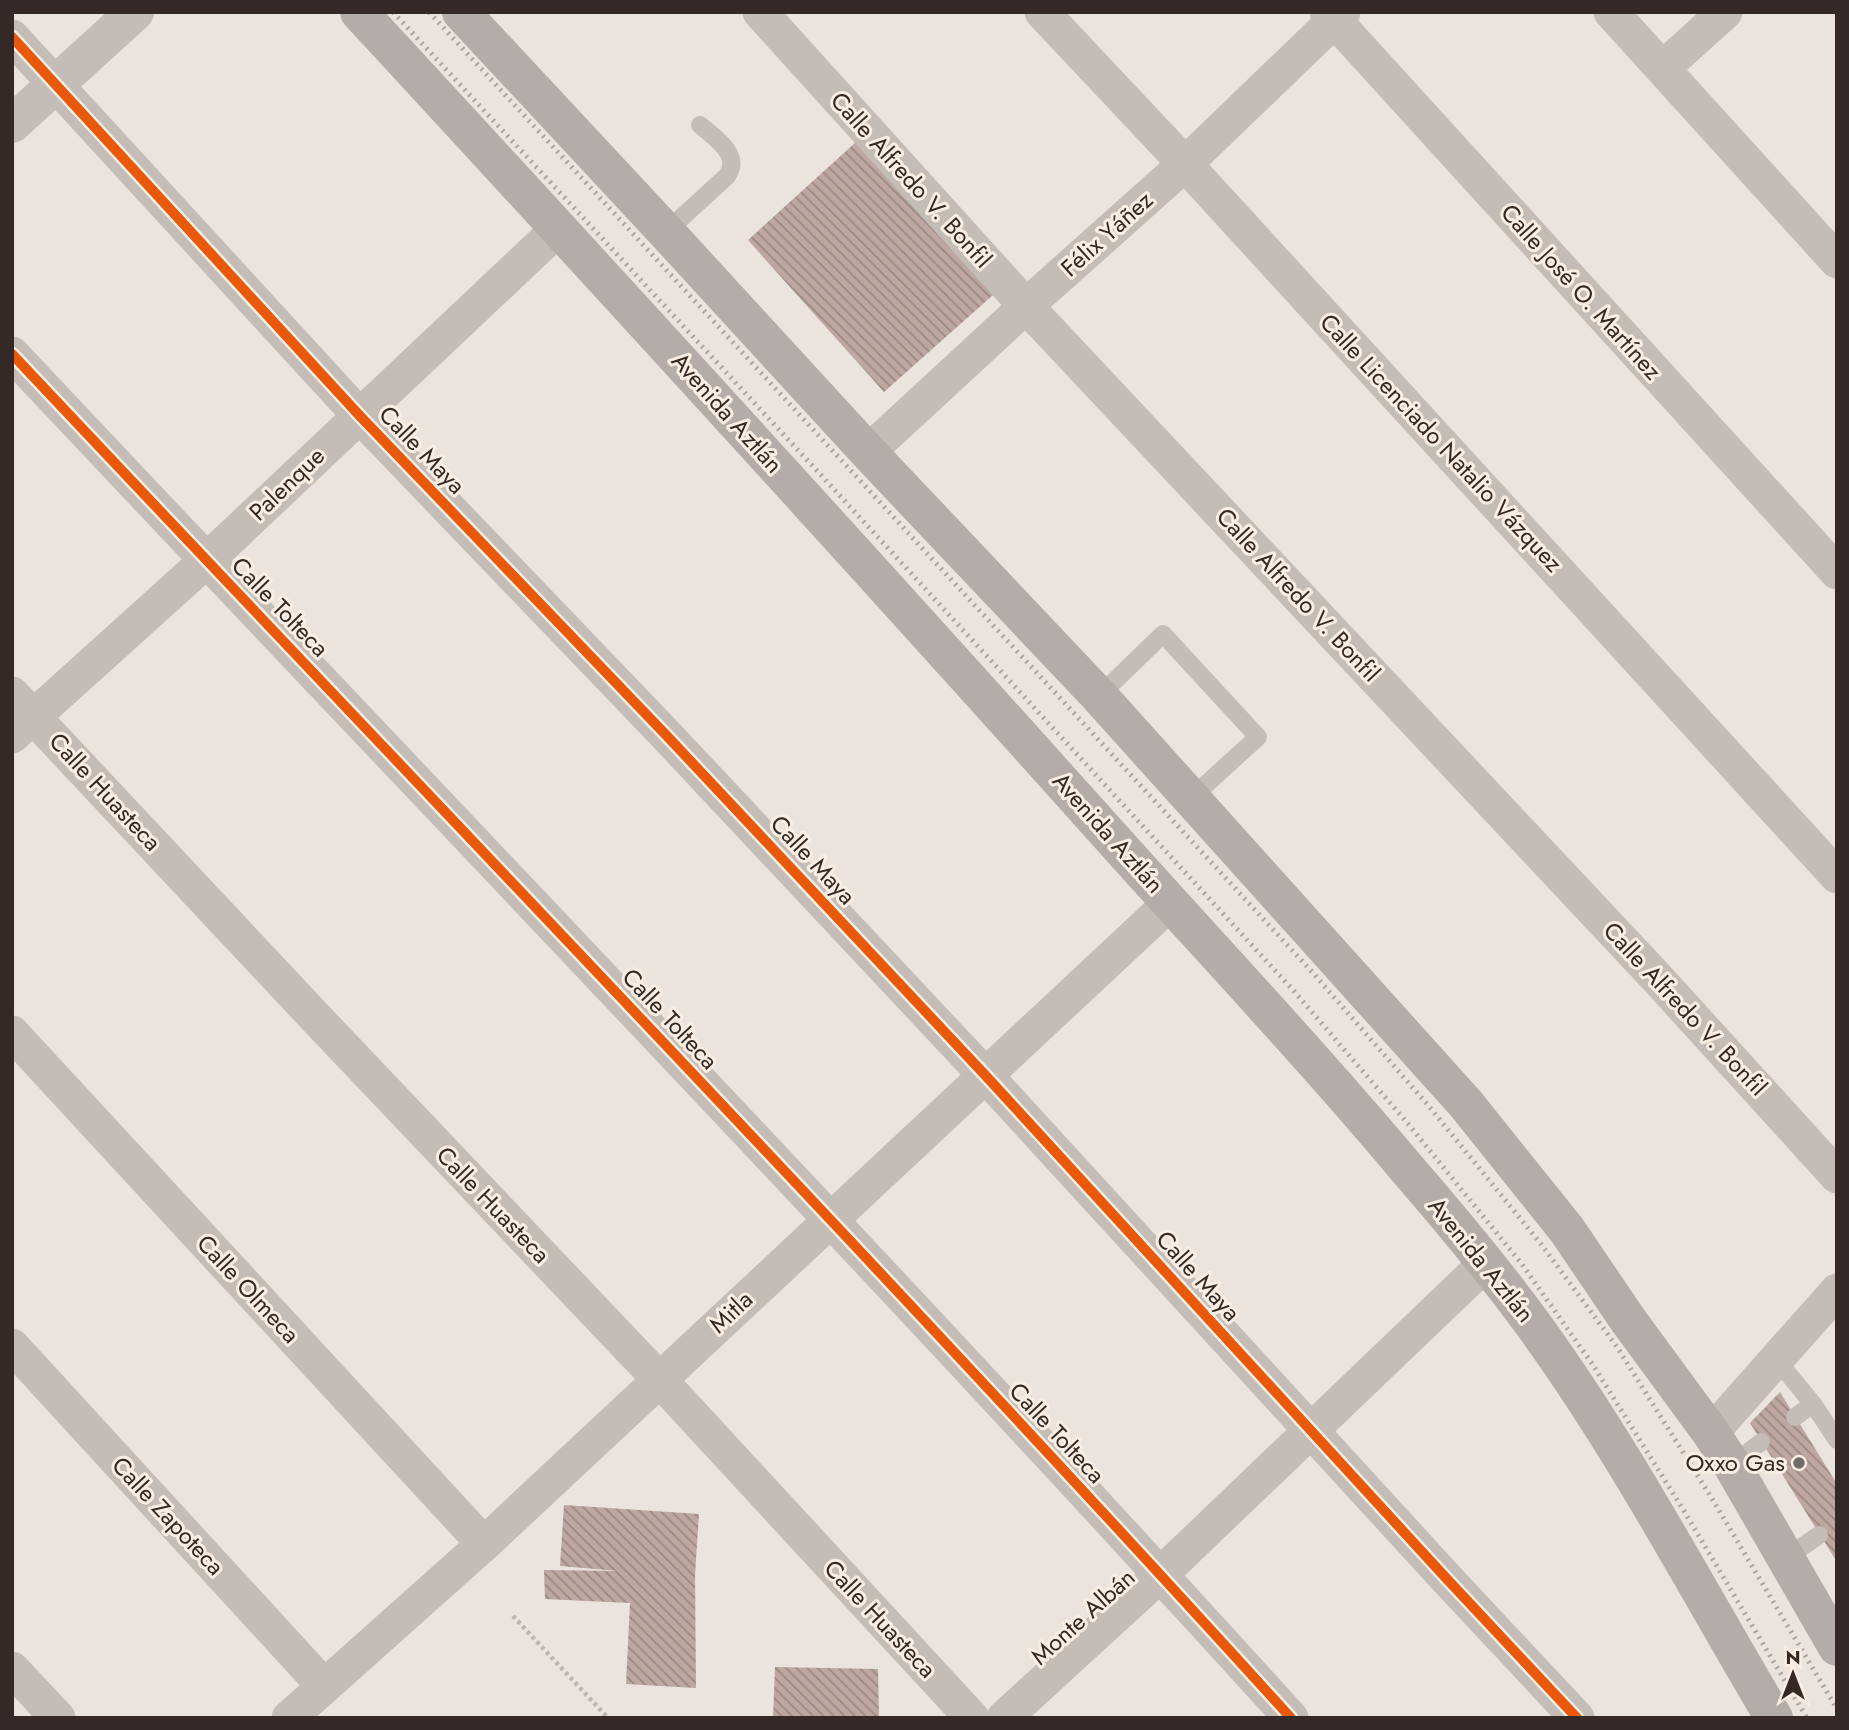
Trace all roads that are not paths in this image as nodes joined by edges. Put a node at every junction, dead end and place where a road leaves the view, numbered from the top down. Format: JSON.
{"nodes":[{"id":1,"x":135,"y":12,"type":"edge"},
{"id":2,"x":359,"y":12,"type":"edge"},
{"id":3,"x":461,"y":12,"type":"edge"},
{"id":4,"x":760,"y":12,"type":"edge"},
{"id":5,"x":1042,"y":12,"type":"edge"},
{"id":6,"x":1611,"y":12,"type":"edge"},
{"id":7,"x":1726,"y":12,"type":"edge"},
{"id":8,"x":1334,"y":15,"type":"edge"},
{"id":9,"x":12,"y":37,"type":"edge"},
{"id":10,"x":1663,"y":68,"type":"junction"},
{"id":11,"x":56,"y":84,"type":"junction"},
{"id":12,"x":12,"y":124,"type":"edge"},
{"id":13,"x":700,"y":125,"type":"dead end"},
{"id":14,"x":1185,"y":164,"type":"junction"},
{"id":15,"x":559,"y":228,"type":"junction"},
{"id":16,"x":666,"y":232,"type":"junction"},
{"id":17,"x":1837,"y":261,"type":"edge"},
{"id":18,"x":1026,"y":306,"type":"junction"},
{"id":19,"x":12,"y":354,"type":"edge"},
{"id":20,"x":359,"y":415,"type":"junction"},
{"id":21,"x":868,"y":452,"type":"junction"},
{"id":22,"x":206,"y":561,"type":"junction"},
{"id":23,"x":1837,"y":572,"type":"edge"},
{"id":24,"x":1099,"y":696,"type":"junction"},
{"id":25,"x":20,"y":715,"type":"edge"},
{"id":26,"x":1191,"y":798,"type":"junction"},
{"id":27,"x":1837,"y":876,"type":"edge"},
{"id":28,"x":1170,"y":903,"type":"junction"},
{"id":29,"x":12,"y":1034,"type":"edge"},
{"id":30,"x":986,"y":1076,"type":"junction"},
{"id":31,"x":1837,"y":1176,"type":"edge"},
{"id":32,"x":830,"y":1221,"type":"junction"},
{"id":33,"x":1487,"y":1262,"type":"junction"},
{"id":34,"x":1837,"y":1291,"type":"edge"},
{"id":35,"x":12,"y":1346,"type":"edge"},
{"id":36,"x":1776,"y":1359,"type":"junction"},
{"id":37,"x":659,"y":1379,"type":"junction"},
{"id":38,"x":1813,"y":1404,"type":"junction"},
{"id":39,"x":1795,"y":1417,"type":"dead end"},
{"id":40,"x":1312,"y":1431,"type":"junction"},
{"id":41,"x":1711,"y":1433,"type":"junction"},
{"id":42,"x":1837,"y":1440,"type":"edge"},
{"id":43,"x":1819,"y":1535,"type":"dead end"},
{"id":44,"x":484,"y":1544,"type":"junction"},
{"id":45,"x":1786,"y":1558,"type":"junction"},
{"id":46,"x":1161,"y":1574,"type":"junction"},
{"id":47,"x":1837,"y":1647,"type":"edge"},
{"id":48,"x":12,"y":1669,"type":"edge"},
{"id":49,"x":324,"y":1686,"type":"junction"},
{"id":50,"x":58,"y":1718,"type":"edge"},
{"id":51,"x":289,"y":1718,"type":"edge"},
{"id":52,"x":972,"y":1718,"type":"edge"},
{"id":53,"x":1004,"y":1718,"type":"edge"},
{"id":54,"x":1290,"y":1718,"type":"edge"},
{"id":55,"x":1577,"y":1718,"type":"edge"},
{"id":56,"x":1774,"y":1718,"type":"edge"}],
"edges":[{"from":1,"to":11,"type":"street"},
{"from":2,"to":15,"type":"main road","name":"Avenida Aztlán"},
{"from":3,"to":16,"type":"main road"},
{"from":4,"to":18,"type":"street","name":"Calle Alfredo V. Bonfil"},
{"from":5,"to":14,"type":"street","name":"Calle Licenciado Natalio Vázquez"},
{"from":6,"to":10,"type":"street"},
{"from":7,"to":10,"type":"street"},
{"from":8,"to":14,"type":"street","name":"Félix Yáñez"},
{"from":8,"to":23,"type":"street","name":"Calle José O. Martínez"},
{"from":9,"to":11,"type":"street","name":"Calle Maya"},
{"from":10,"to":17,"type":"street"},
{"from":11,"to":12,"type":"street"},
{"from":11,"to":20,"type":"street","name":"Calle Maya"},
{"from":13,"to":16,"type":"lane"},
{"from":14,"to":18,"type":"street","name":"Félix Yáñez"},
{"from":14,"to":27,"type":"street","name":"Calle Licenciado Natalio Vázquez"},
{"from":15,"to":20,"type":"street","name":"Palenque"},
{"from":15,"to":28,"type":"main road","name":"Avenida Aztlán"},
{"from":16,"to":21,"type":"main road"},
{"from":18,"to":21,"type":"street","name":"Félix Yáñez"},
{"from":18,"to":31,"type":"street","name":"Calle Alfredo V. Bonfil"},
{"from":19,"to":22,"type":"street","name":"Calle Tolteca"},
{"from":20,"to":22,"type":"street","name":"Palenque"},
{"from":20,"to":30,"type":"street","name":"Calle Maya"},
{"from":21,"to":24,"type":"main road"},
{"from":22,"to":25,"type":"street","name":"Palenque"},
{"from":22,"to":32,"type":"street","name":"Calle Tolteca"},
{"from":24,"to":26,"type":"main road"},
{"from":24,"to":26,"type":"lane"},
{"from":25,"to":37,"type":"street","name":"Calle Huasteca"},
{"from":26,"to":41,"type":"main road"},
{"from":28,"to":30,"type":"street","name":"Mitla"},
{"from":28,"to":33,"type":"main road","name":"Avenida Aztlán"},
{"from":29,"to":44,"type":"street","name":"Calle Olmeca"},
{"from":30,"to":32,"type":"street","name":"Mitla"},
{"from":30,"to":40,"type":"street","name":"Calle Maya"},
{"from":32,"to":37,"type":"street","name":"Mitla"},
{"from":32,"to":46,"type":"street","name":"Calle Tolteca"},
{"from":33,"to":40,"type":"street","name":"Monte Albán"},
{"from":33,"to":56,"type":"main road","name":"Avenida Aztlán"},
{"from":34,"to":36,"type":"street"},
{"from":35,"to":49,"type":"street","name":"Calle Zapoteca"},
{"from":36,"to":38,"type":"lane"},
{"from":36,"to":41,"type":"street"},
{"from":37,"to":44,"type":"street","name":"Mitla"},
{"from":37,"to":52,"type":"street","name":"Calle Huasteca"},
{"from":38,"to":39,"type":"lane"},
{"from":38,"to":42,"type":"lane"},
{"from":40,"to":46,"type":"street","name":"Monte Albán"},
{"from":40,"to":55,"type":"street","name":"Calle Maya"},
{"from":41,"to":45,"type":"main road"},
{"from":43,"to":45,"type":"lane"},
{"from":44,"to":49,"type":"street","name":"Mitla"},
{"from":45,"to":47,"type":"main road"},
{"from":46,"to":53,"type":"street","name":"Monte Albán"},
{"from":46,"to":54,"type":"street","name":"Calle Tolteca"},
{"from":48,"to":50,"type":"street"},
{"from":49,"to":51,"type":"street","name":"Mitla"}]}
